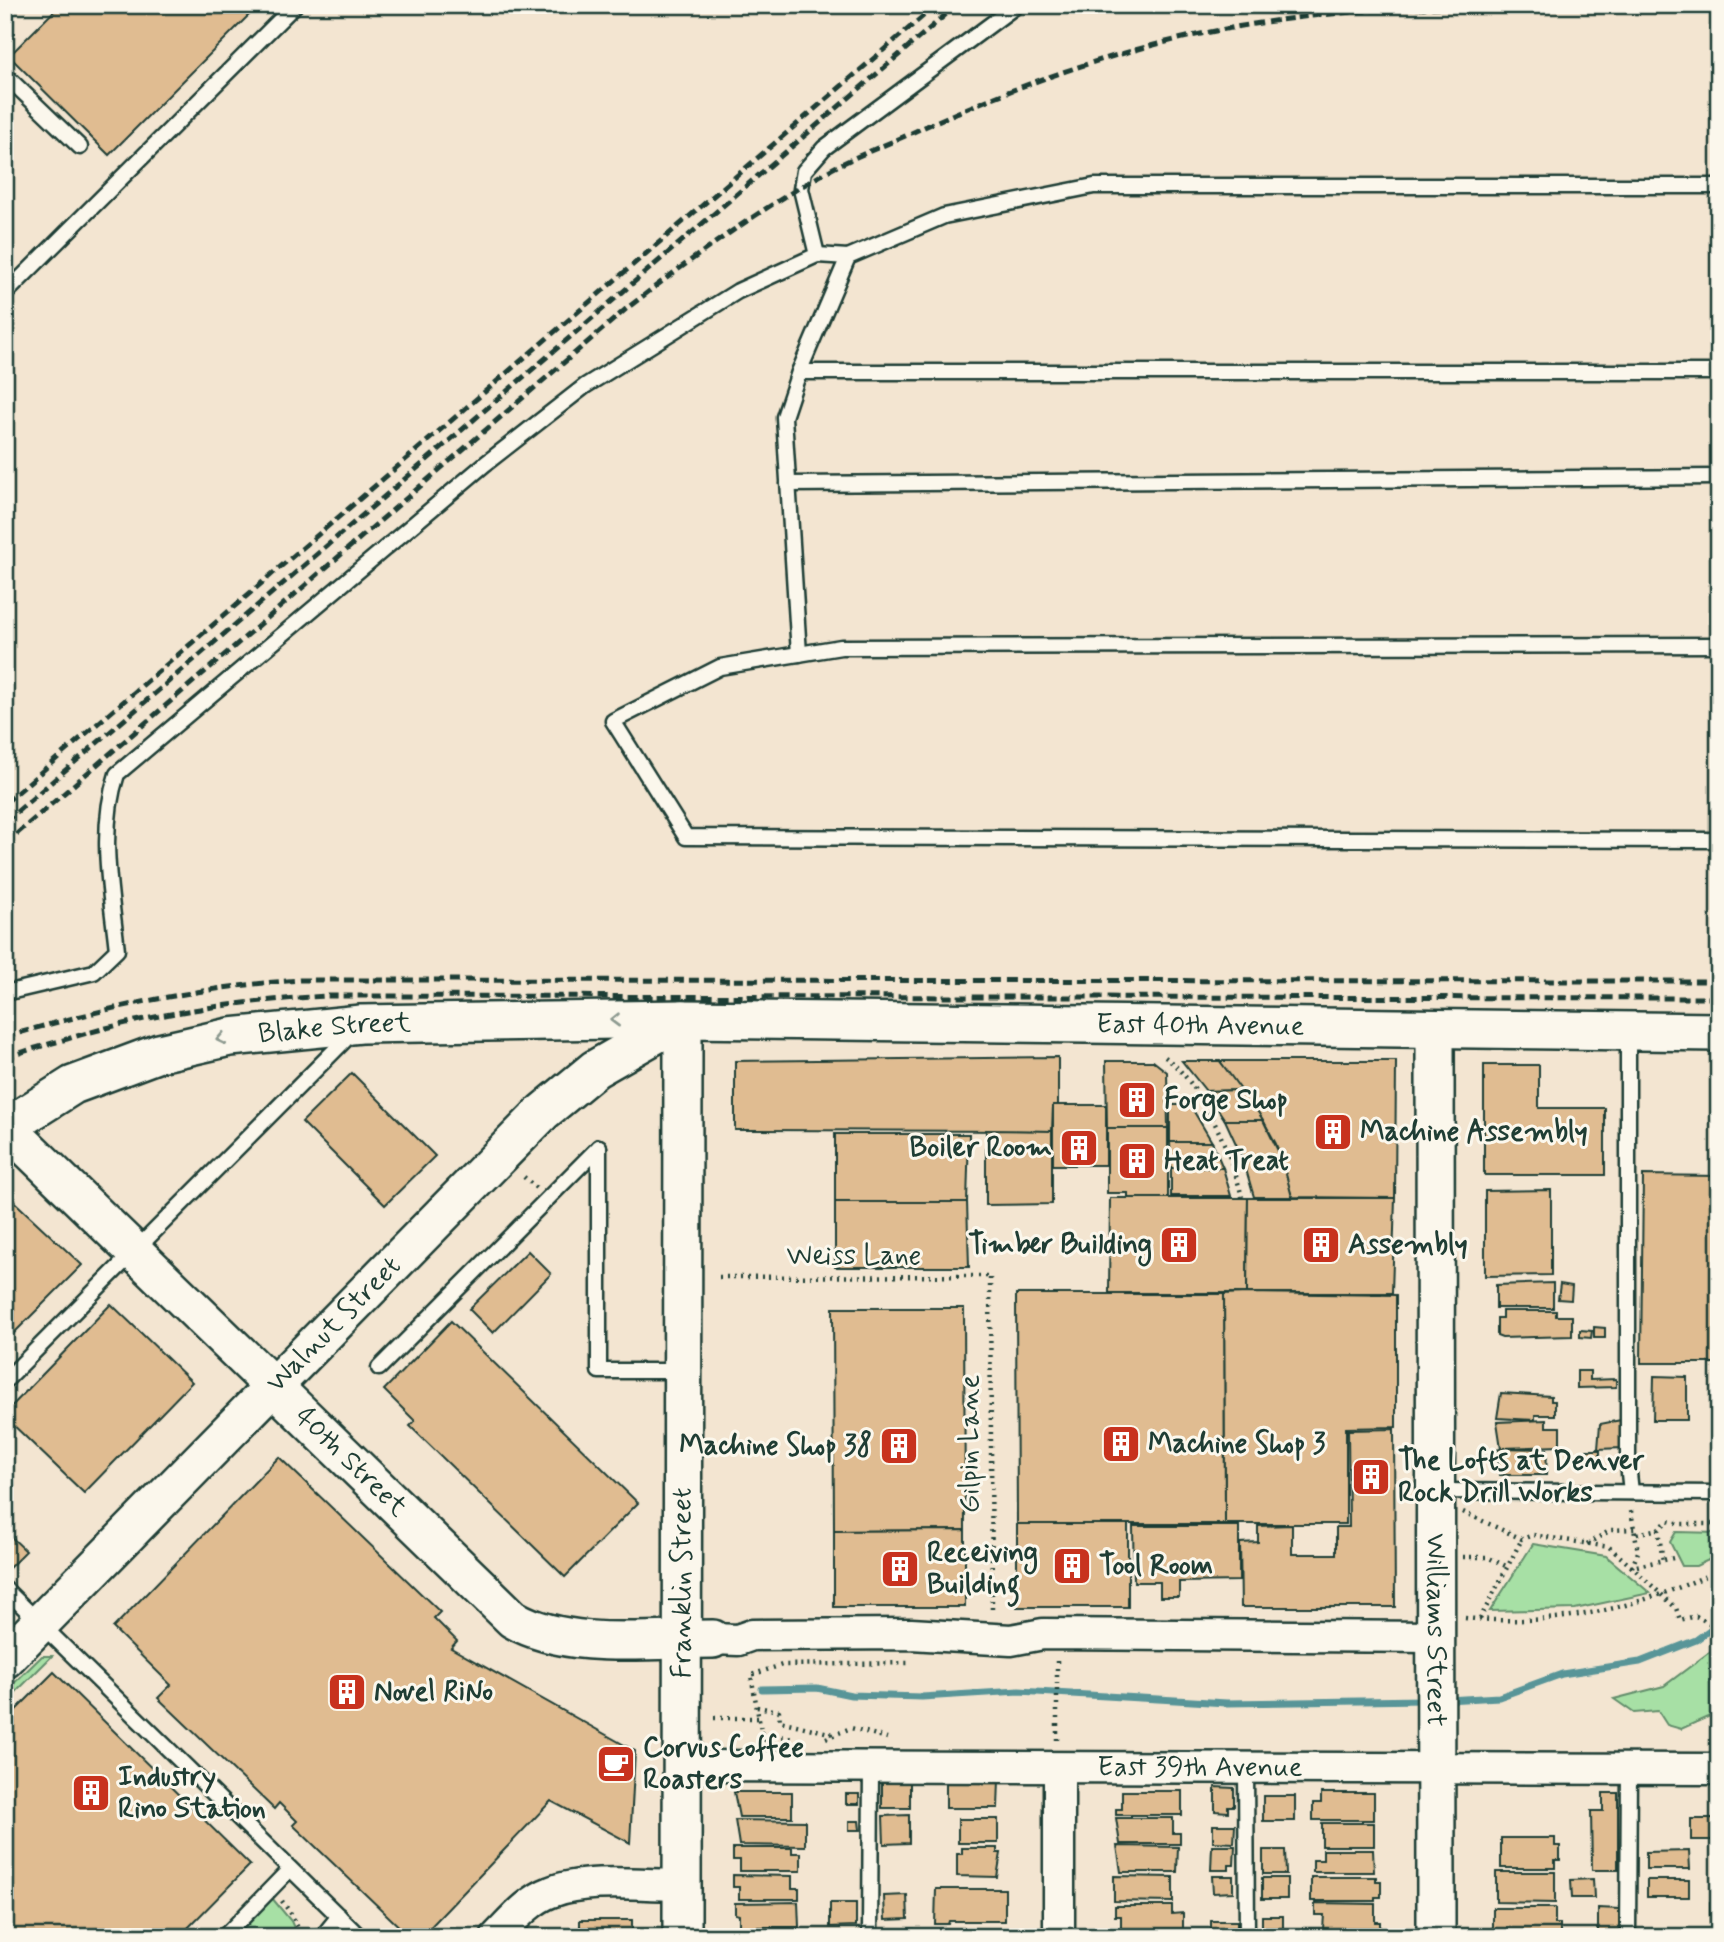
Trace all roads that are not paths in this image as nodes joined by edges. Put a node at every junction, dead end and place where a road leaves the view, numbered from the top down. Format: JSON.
{"nodes":[{"id":1,"x":295,"y":5,"type":"edge"},
{"id":2,"x":1017,"y":5,"type":"edge"},
{"id":3,"x":5,"y":75,"type":"edge"},
{"id":4,"x":80,"y":147,"type":"dead end"},
{"id":5,"x":1719,"y":186,"type":"edge"},
{"id":6,"x":817,"y":255,"type":"junction"},
{"id":7,"x":848,"y":257,"type":"junction"},
{"id":8,"x":5,"y":294,"type":"edge"},
{"id":9,"x":799,"y":372,"type":"junction"},
{"id":10,"x":1719,"y":372,"type":"edge"},
{"id":11,"x":1719,"y":477,"type":"edge"},
{"id":12,"x":788,"y":484,"type":"junction"},
{"id":13,"x":1719,"y":645,"type":"edge"},
{"id":14,"x":799,"y":654,"type":"junction"},
{"id":15,"x":1719,"y":840,"type":"edge"},
{"id":16,"x":5,"y":993,"type":"edge"},
{"id":17,"x":683,"y":1019,"type":"junction"},
{"id":18,"x":361,"y":1024,"type":"junction"},
{"id":19,"x":1435,"y":1030,"type":"junction"},
{"id":20,"x":1628,"y":1031,"type":"junction"},
{"id":21,"x":1719,"y":1031,"type":"edge"},
{"id":22,"x":6,"y":1128,"type":"edge"},
{"id":23,"x":134,"y":1251,"type":"junction"},
{"id":24,"x":379,"y":1368,"type":"dead end"},
{"id":25,"x":683,"y":1371,"type":"junction"},
{"id":26,"x":5,"y":1381,"type":"edge"},
{"id":27,"x":273,"y":1387,"type":"junction"},
{"id":28,"x":1631,"y":1492,"type":"junction"},
{"id":29,"x":1719,"y":1493,"type":"edge"},
{"id":30,"x":1449,"y":1501,"type":"junction"},
{"id":31,"x":5,"y":1589,"type":"edge"},
{"id":32,"x":40,"y":1624,"type":"junction"},
{"id":33,"x":697,"y":1639,"type":"junction"},
{"id":34,"x":1445,"y":1639,"type":"junction"},
{"id":35,"x":5,"y":1659,"type":"edge"},
{"id":36,"x":1436,"y":1751,"type":"junction"},
{"id":37,"x":1058,"y":1754,"type":"junction"},
{"id":38,"x":682,"y":1766,"type":"junction"},
{"id":39,"x":871,"y":1766,"type":"junction"},
{"id":40,"x":1246,"y":1768,"type":"junction"},
{"id":41,"x":1629,"y":1768,"type":"junction"},
{"id":42,"x":1719,"y":1769,"type":"edge"},
{"id":43,"x":290,"y":1869,"type":"junction"},
{"id":44,"x":682,"y":1885,"type":"junction"},
{"id":45,"x":339,"y":1916,"type":"junction"},
{"id":46,"x":224,"y":1937,"type":"edge"},
{"id":47,"x":321,"y":1937,"type":"edge"},
{"id":48,"x":360,"y":1937,"type":"edge"},
{"id":49,"x":496,"y":1937,"type":"edge"},
{"id":50,"x":682,"y":1937,"type":"edge"},
{"id":51,"x":870,"y":1937,"type":"edge"},
{"id":52,"x":1059,"y":1937,"type":"edge"},
{"id":53,"x":1247,"y":1937,"type":"edge"},
{"id":54,"x":1436,"y":1937,"type":"edge"},
{"id":55,"x":1628,"y":1937,"type":"edge"}],
"edges":[{"from":1,"to":8,"type":"lane"},
{"from":2,"to":6,"type":"lane"},
{"from":3,"to":4,"type":"lane"},
{"from":5,"to":7,"type":"lane"},
{"from":6,"to":7,"type":"lane"},
{"from":6,"to":16,"type":"lane"},
{"from":7,"to":9,"type":"lane"},
{"from":9,"to":10,"type":"lane"},
{"from":9,"to":12,"type":"lane"},
{"from":11,"to":12,"type":"lane"},
{"from":12,"to":14,"type":"lane"},
{"from":13,"to":14,"type":"lane"},
{"from":14,"to":15,"type":"lane"},
{"from":17,"to":18,"type":"street","name":"Blake Street","one_way":true},
{"from":17,"to":19,"type":"street","name":"East 40th Avenue"},
{"from":17,"to":25,"type":"street","name":"Franklin Street"},
{"from":17,"to":27,"type":"street","name":"Walnut Street"},
{"from":18,"to":22,"type":"street","name":"Blake Street","one_way":true},
{"from":18,"to":23,"type":"lane"},
{"from":19,"to":20,"type":"street","name":"East 40th Avenue"},
{"from":19,"to":30,"type":"street","name":"Williams Street"},
{"from":20,"to":21,"type":"street","name":"East 40th Avenue"},
{"from":20,"to":28,"type":"lane"},
{"from":22,"to":23,"type":"street","name":"40th Street"},
{"from":23,"to":26,"type":"lane"},
{"from":23,"to":27,"type":"street","name":"40th Street"},
{"from":24,"to":25,"type":"lane"},
{"from":25,"to":33,"type":"street","name":"Franklin Street"},
{"from":27,"to":32,"type":"street","name":"Walnut Street"},
{"from":27,"to":33,"type":"street","name":"40th Street"},
{"from":28,"to":29,"type":"lane"},
{"from":28,"to":30,"type":"lane"},
{"from":30,"to":34,"type":"street","name":"Williams Street"},
{"from":31,"to":32,"type":"lane"},
{"from":32,"to":35,"type":"street","name":"Walnut Street"},
{"from":32,"to":43,"type":"lane"},
{"from":33,"to":34,"type":"street"},
{"from":33,"to":38,"type":"street","name":"Franklin Street"},
{"from":34,"to":36,"type":"street","name":"Williams Street"},
{"from":36,"to":40,"type":"street","name":"East 39th Avenue"},
{"from":36,"to":41,"type":"street","name":"East 39th Avenue"},
{"from":36,"to":54,"type":"street","name":"Williams Street"},
{"from":37,"to":39,"type":"street","name":"East 39th Avenue"},
{"from":37,"to":40,"type":"street","name":"East 39th Avenue"},
{"from":37,"to":52,"type":"street"},
{"from":38,"to":39,"type":"street","name":"East 39th Avenue"},
{"from":38,"to":44,"type":"street","name":"Franklin Street"},
{"from":39,"to":51,"type":"lane"},
{"from":40,"to":53,"type":"lane"},
{"from":41,"to":42,"type":"street","name":"East 39th Avenue"},
{"from":41,"to":55,"type":"lane"},
{"from":43,"to":45,"type":"lane"},
{"from":43,"to":46,"type":"lane"},
{"from":44,"to":49,"type":"street"},
{"from":44,"to":50,"type":"street","name":"Franklin Street"},
{"from":45,"to":47,"type":"lane"},
{"from":45,"to":48,"type":"lane"}]}
